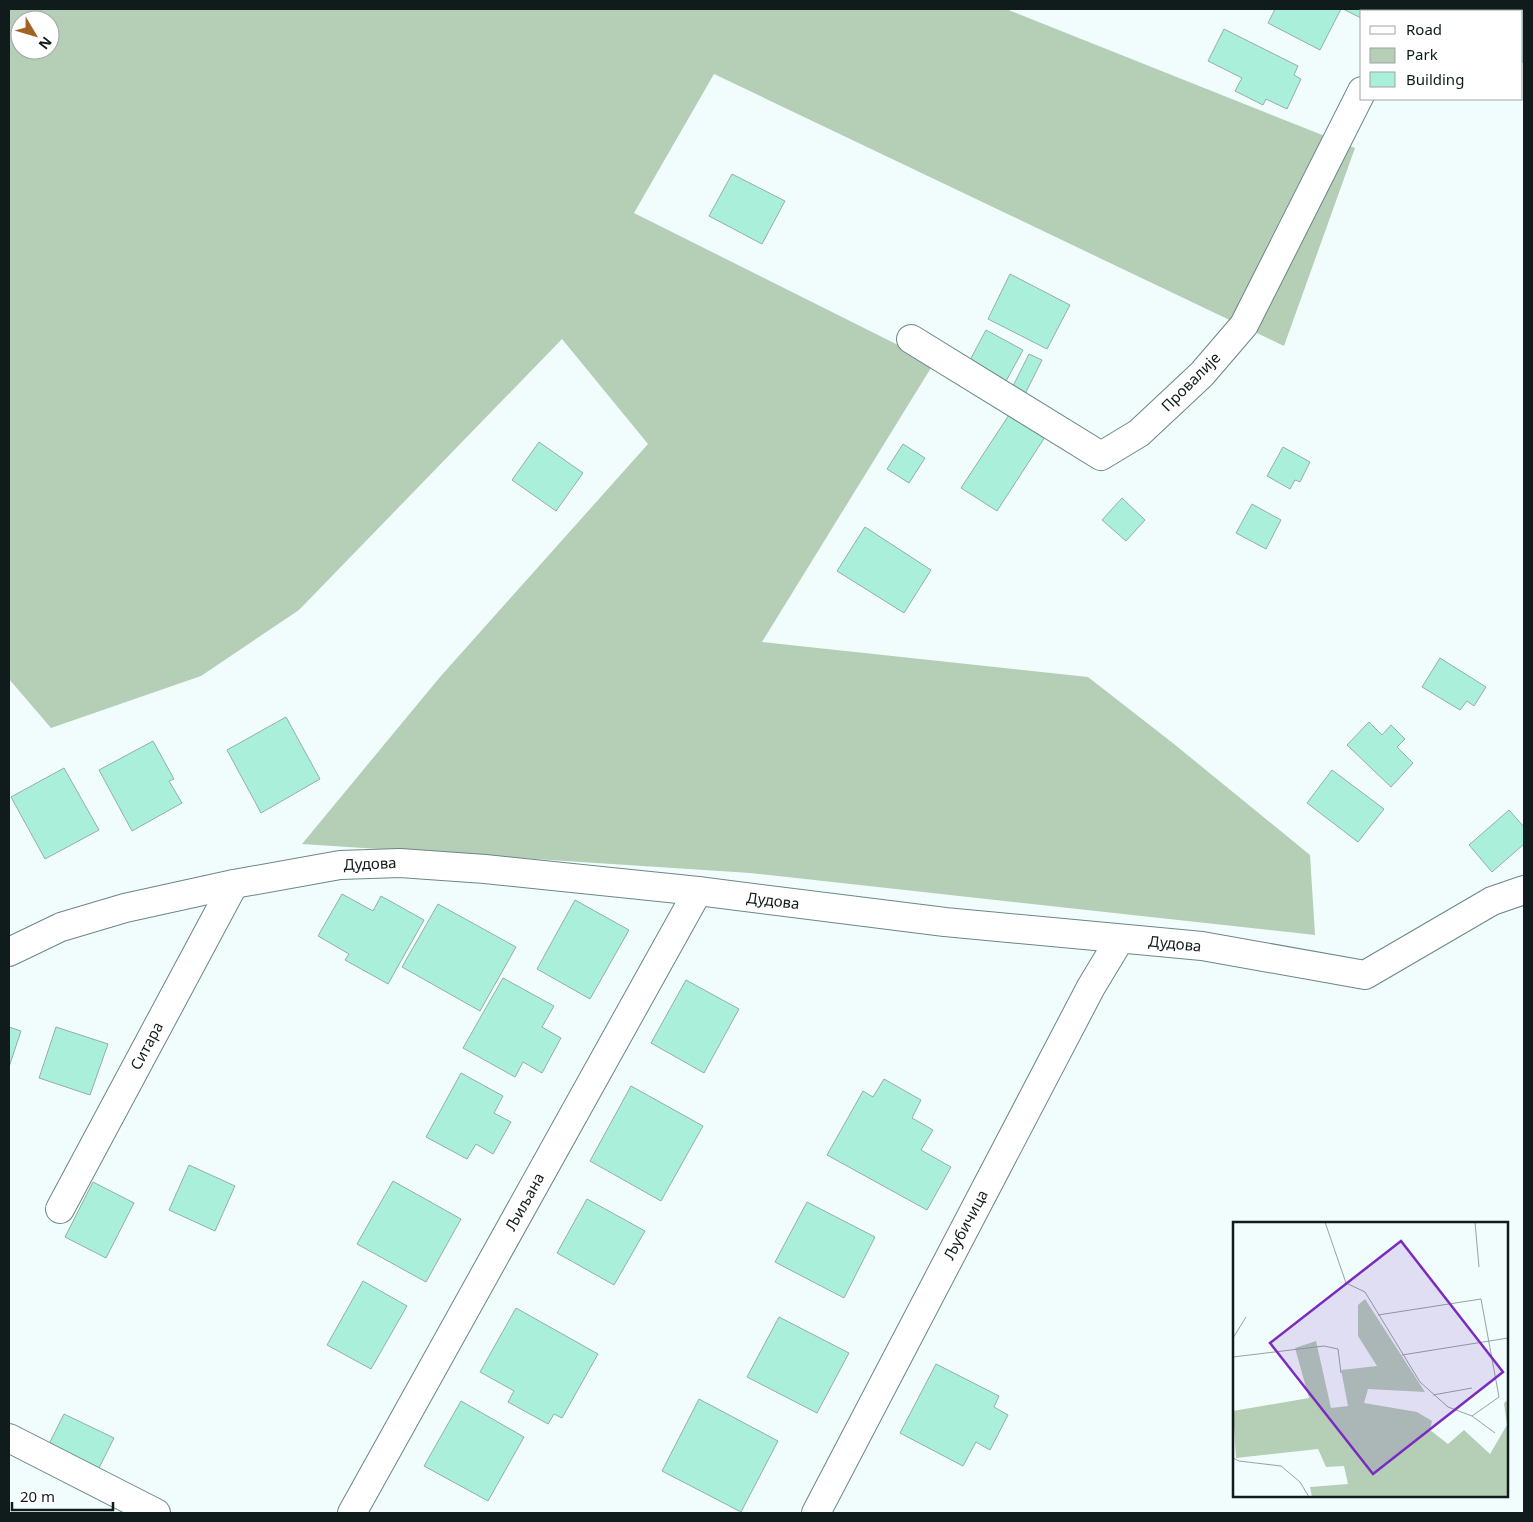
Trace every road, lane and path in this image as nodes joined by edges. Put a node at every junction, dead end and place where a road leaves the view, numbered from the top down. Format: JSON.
{"nodes":[{"id":1,"x":1360,"y":95,"type":"edge"},
{"id":2,"x":911,"y":340,"type":"dead end"},
{"id":3,"x":234,"y":884,"type":"junction"},
{"id":4,"x":1524,"y":890,"type":"edge"},
{"id":5,"x":698,"y":891,"type":"junction"},
{"id":6,"x":1120,"y":939,"type":"junction"},
{"id":7,"x":9,"y":952,"type":"edge"},
{"id":8,"x":60,"y":1209,"type":"dead end"},
{"id":9,"x":9,"y":1438,"type":"edge"},
{"id":10,"x":156,"y":1513,"type":"edge"},
{"id":11,"x":352,"y":1513,"type":"edge"},
{"id":12,"x":816,"y":1513,"type":"edge"}],
"edges":[{"from":1,"to":2,"type":"street","name":"Провалије"},
{"from":3,"to":5,"type":"street","name":"Дудова"},
{"from":3,"to":7,"type":"street","name":"Дудова"},
{"from":3,"to":8,"type":"street","name":"Ситара"},
{"from":4,"to":6,"type":"street","name":"Дудова"},
{"from":5,"to":6,"type":"street","name":"Дудова"},
{"from":5,"to":11,"type":"street","name":"Љиљана"},
{"from":6,"to":12,"type":"street","name":"Љубичица"},
{"from":9,"to":10,"type":"street"}]}
